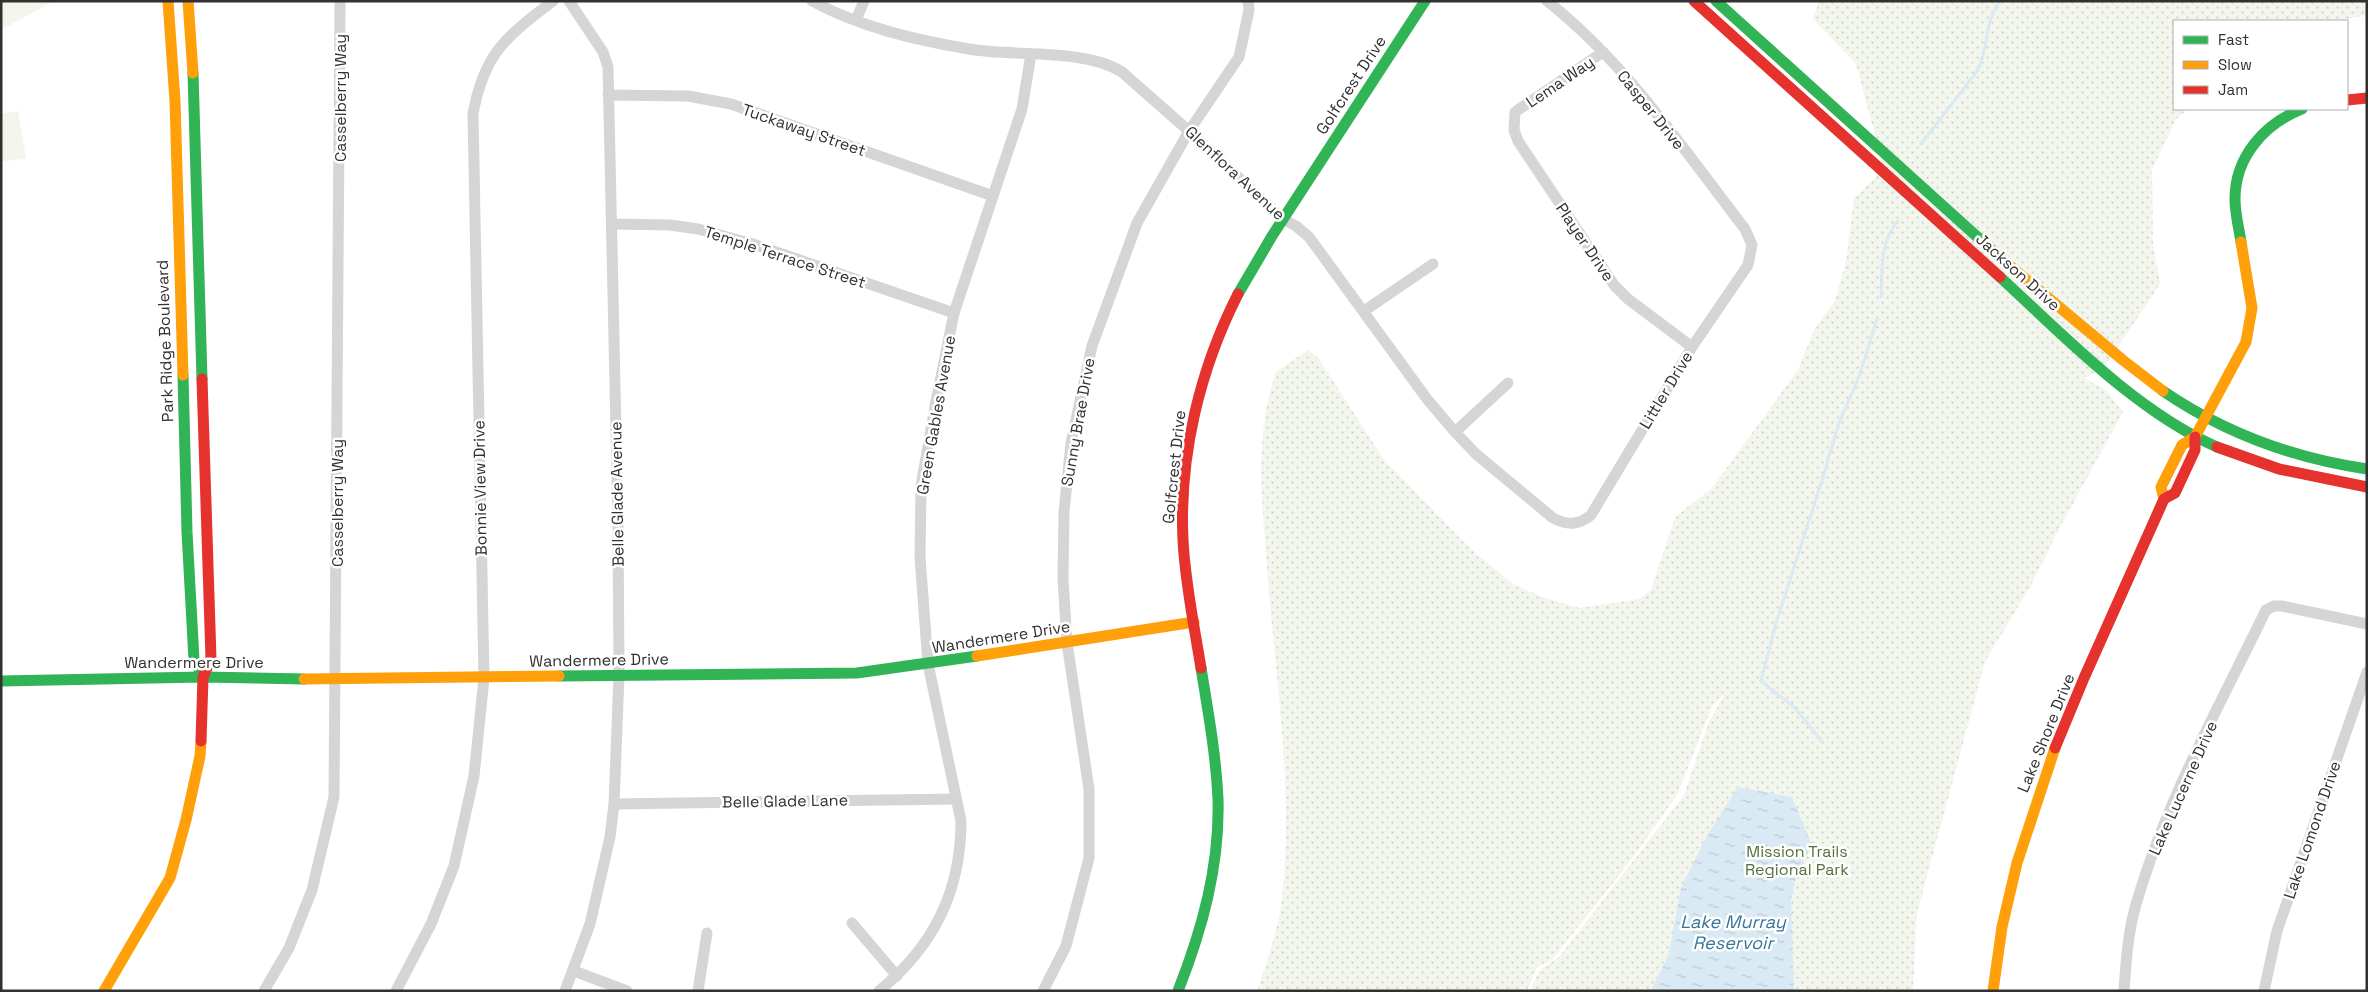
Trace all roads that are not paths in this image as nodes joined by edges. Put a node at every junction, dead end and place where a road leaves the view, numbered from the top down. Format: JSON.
{"nodes":[{"id":1,"x":168,"y":1,"type":"edge"},
{"id":2,"x":188,"y":1,"type":"edge"},
{"id":3,"x":340,"y":1,"type":"edge"},
{"id":4,"x":553,"y":1,"type":"edge"},
{"id":5,"x":569,"y":1,"type":"edge"},
{"id":6,"x":812,"y":1,"type":"edge"},
{"id":7,"x":864,"y":1,"type":"edge"},
{"id":8,"x":1248,"y":1,"type":"edge"},
{"id":9,"x":1425,"y":1,"type":"edge"},
{"id":10,"x":1547,"y":1,"type":"edge"},
{"id":11,"x":1694,"y":1,"type":"edge"},
{"id":12,"x":1716,"y":1,"type":"edge"},
{"id":13,"x":856,"y":20,"type":"junction"},
{"id":14,"x":1603,"y":52,"type":"junction"},
{"id":15,"x":1031,"y":54,"type":"junction"},
{"id":16,"x":608,"y":95,"type":"junction"},
{"id":17,"x":2367,"y":98,"type":"edge"},
{"id":18,"x":2348,"y":100,"type":"edge"},
{"id":19,"x":2299,"y":110,"type":"edge"},
{"id":20,"x":1189,"y":131,"type":"junction"},
{"id":21,"x":1518,"y":141,"type":"joint"},
{"id":22,"x":993,"y":196,"type":"junction"},
{"id":23,"x":1283,"y":219,"type":"junction"},
{"id":24,"x":612,"y":224,"type":"junction"},
{"id":25,"x":1745,"y":229,"type":"joint"},
{"id":26,"x":1433,"y":264,"type":"dead end"},
{"id":27,"x":1364,"y":311,"type":"junction"},
{"id":28,"x":954,"y":313,"type":"junction"},
{"id":29,"x":1692,"y":347,"type":"junction"},
{"id":30,"x":1508,"y":383,"type":"dead end"},
{"id":31,"x":2206,"y":418,"type":"junction"},
{"id":32,"x":1455,"y":432,"type":"junction"},
{"id":33,"x":2195,"y":437,"type":"junction"},
{"id":34,"x":2367,"y":469,"type":"edge"},
{"id":35,"x":2367,"y":487,"type":"edge"},
{"id":36,"x":1554,"y":518,"type":"joint"},
{"id":37,"x":1194,"y":622,"type":"junction"},
{"id":38,"x":2367,"y":624,"type":"edge"},
{"id":39,"x":1067,"y":643,"type":"junction"},
{"id":40,"x":928,"y":664,"type":"junction"},
{"id":41,"x":2367,"y":672,"type":"edge"},
{"id":42,"x":619,"y":676,"type":"junction"},
{"id":43,"x":203,"y":677,"type":"junction"},
{"id":44,"x":484,"y":678,"type":"junction"},
{"id":45,"x":335,"y":679,"type":"junction"},
{"id":46,"x":1,"y":680,"type":"edge"},
{"id":47,"x":956,"y":799,"type":"junction"},
{"id":48,"x":614,"y":804,"type":"junction"},
{"id":49,"x":852,"y":923,"type":"dead end"},
{"id":50,"x":707,"y":933,"type":"dead end"},
{"id":51,"x":574,"y":971,"type":"junction"},
{"id":52,"x":897,"y":976,"type":"junction"},
{"id":53,"x":104,"y":991,"type":"edge"},
{"id":54,"x":264,"y":991,"type":"edge"},
{"id":55,"x":396,"y":991,"type":"edge"},
{"id":56,"x":566,"y":991,"type":"edge"},
{"id":57,"x":627,"y":991,"type":"edge"},
{"id":58,"x":698,"y":991,"type":"edge"},
{"id":59,"x":880,"y":991,"type":"edge"},
{"id":60,"x":1043,"y":991,"type":"edge"},
{"id":61,"x":1178,"y":991,"type":"edge"},
{"id":62,"x":1993,"y":991,"type":"edge"},
{"id":63,"x":2124,"y":991,"type":"edge"},
{"id":64,"x":2264,"y":991,"type":"edge"}],
"edges":[{"from":1,"to":43,"type":"main road","name":"Park Ridge Boulevard"},
{"from":2,"to":43,"type":"main road","name":"Park Ridge Boulevard"},
{"from":3,"to":45,"type":"street","name":"Casselberry Way"},
{"from":4,"to":44,"type":"street","name":"Bonnie View Drive"},
{"from":5,"to":16,"type":"street","name":"Belle Glade Avenue"},
{"from":6,"to":13,"type":"street","name":"Glenflora Avenue"},
{"from":7,"to":13,"type":"street"},
{"from":8,"to":20,"type":"street","name":"Sunny Brae Drive"},
{"from":9,"to":23,"type":"main road","name":"Golfcrest Drive"},
{"from":10,"to":14,"type":"street","name":"Casper Drive"},
{"from":11,"to":33,"type":"main road","name":"Jackson Drive"},
{"from":12,"to":31,"type":"main road","name":"Jackson Drive"},
{"from":13,"to":15,"type":"street","name":"Glenflora Avenue"},
{"from":14,"to":21,"type":"street","name":"Lema Way"},
{"from":14,"to":25,"type":"street","name":"Casper Drive"},
{"from":15,"to":20,"type":"street","name":"Glenflora Avenue"},
{"from":15,"to":22,"type":"street","name":"Green Gables Avenue"},
{"from":16,"to":22,"type":"street","name":"Tuckaway Street"},
{"from":16,"to":24,"type":"street","name":"Belle Glade Avenue"},
{"from":17,"to":18,"type":"main road"},
{"from":19,"to":31,"type":"main road","name":"Lake Shore Drive"},
{"from":20,"to":23,"type":"street","name":"Glenflora Avenue"},
{"from":20,"to":39,"type":"street","name":"Sunny Brae Drive"},
{"from":21,"to":29,"type":"street","name":"Player Drive"},
{"from":22,"to":28,"type":"street","name":"Green Gables Avenue"},
{"from":23,"to":27,"type":"street","name":"Glenflora Avenue"},
{"from":23,"to":37,"type":"main road","name":"Golfcrest Drive"},
{"from":24,"to":28,"type":"street","name":"Temple Terrace Street"},
{"from":24,"to":42,"type":"street","name":"Belle Glade Avenue"},
{"from":25,"to":29,"type":"street","name":"Littler Drive"},
{"from":26,"to":27,"type":"street"},
{"from":27,"to":32,"type":"street","name":"Glenflora Avenue"},
{"from":28,"to":40,"type":"street","name":"Green Gables Avenue"},
{"from":29,"to":36,"type":"street","name":"Littler Drive"},
{"from":30,"to":32,"type":"street"},
{"from":31,"to":33,"type":"main road","name":"Lake Shore Drive"},
{"from":31,"to":34,"type":"main road","name":"Jackson Drive"},
{"from":32,"to":36,"type":"street","name":"Glenflora Avenue"},
{"from":33,"to":35,"type":"main road","name":"Jackson Drive"},
{"from":33,"to":62,"type":"main road","name":"Lake Shore Drive"},
{"from":37,"to":39,"type":"main road","name":"Wandermere Drive"},
{"from":37,"to":61,"type":"main road","name":"Golfcrest Drive"},
{"from":38,"to":63,"type":"street","name":"Lake Lucerne Drive"},
{"from":39,"to":40,"type":"main road","name":"Wandermere Drive"},
{"from":39,"to":60,"type":"street","name":"Sunny Brae Drive"},
{"from":40,"to":42,"type":"main road","name":"Wandermere Drive"},
{"from":40,"to":47,"type":"street","name":"Green Gables Avenue"},
{"from":41,"to":64,"type":"street","name":"Lake Lomond Drive"},
{"from":42,"to":44,"type":"main road","name":"Wandermere Drive"},
{"from":42,"to":48,"type":"street","name":"Belle Glade Avenue"},
{"from":43,"to":45,"type":"main road","name":"Wandermere Drive"},
{"from":43,"to":46,"type":"main road","name":"Wandermere Drive"},
{"from":43,"to":53,"type":"main road","name":"Park Ridge Boulevard"},
{"from":44,"to":45,"type":"main road","name":"Wandermere Drive"},
{"from":44,"to":55,"type":"street","name":"Bonnie View Drive"},
{"from":45,"to":54,"type":"street","name":"Casselberry Way"},
{"from":47,"to":48,"type":"street","name":"Belle Glade Lane"},
{"from":47,"to":52,"type":"street","name":"Green Gables Avenue"},
{"from":48,"to":51,"type":"street","name":"Belle Glade Avenue"},
{"from":49,"to":52,"type":"street"},
{"from":50,"to":58,"type":"street"},
{"from":51,"to":56,"type":"street","name":"Belle Glade Avenue"},
{"from":51,"to":57,"type":"street"},
{"from":52,"to":59,"type":"street","name":"Green Gables Avenue"}]}
